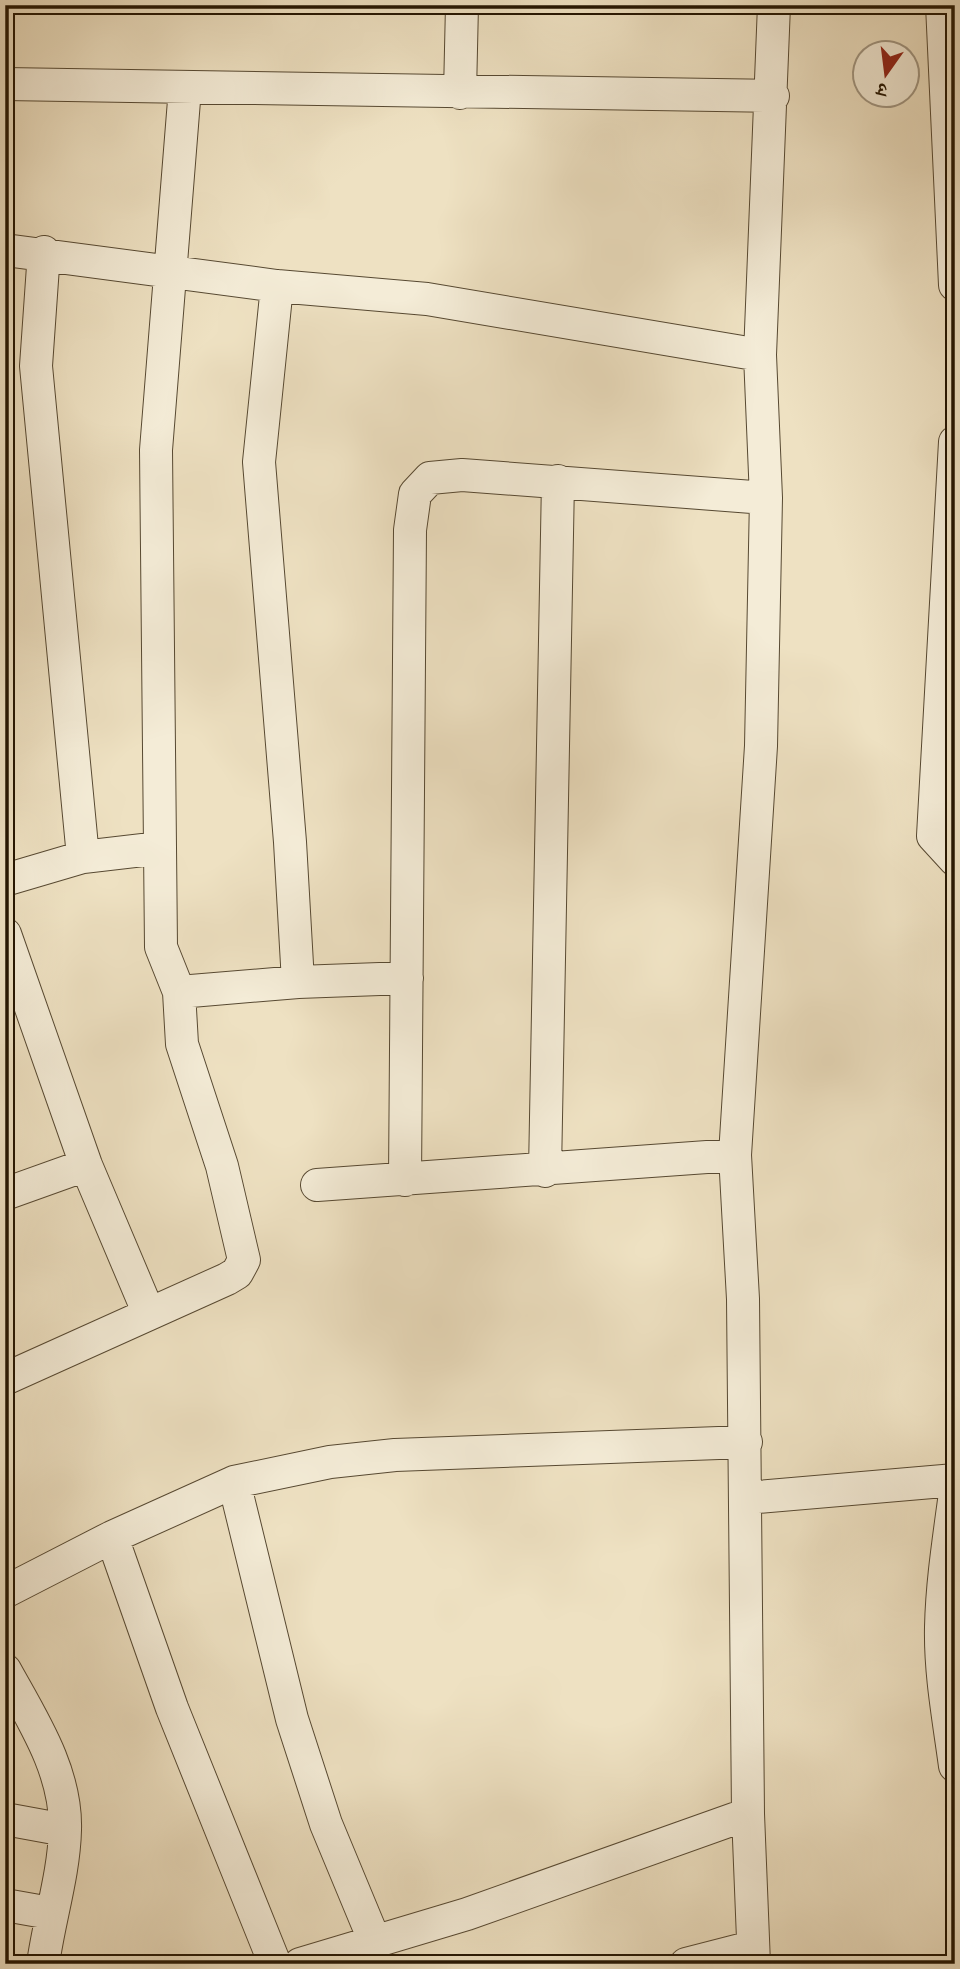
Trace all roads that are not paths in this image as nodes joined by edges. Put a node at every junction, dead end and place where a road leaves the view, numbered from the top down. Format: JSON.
{"nodes":[{"id":1,"x":461,"y":5,"type":"edge"},
{"id":2,"x":774,"y":5,"type":"edge"},
{"id":3,"x":942,"y":5,"type":"edge"},
{"id":4,"x":950,"y":59,"type":"edge"},
{"id":5,"x":5,"y":84,"type":"edge"},
{"id":6,"x":185,"y":88,"type":"junction"},
{"id":7,"x":460,"y":93,"type":"junction"},
{"id":8,"x":773,"y":96,"type":"junction"},
{"id":9,"x":5,"y":250,"type":"edge"},
{"id":10,"x":44,"y":252,"type":"junction"},
{"id":11,"x":171,"y":271,"type":"junction"},
{"id":12,"x":955,"y":285,"type":"edge"},
{"id":13,"x":278,"y":286,"type":"junction"},
{"id":14,"x":760,"y":355,"type":"junction"},
{"id":15,"x":955,"y":442,"type":"edge"},
{"id":16,"x":558,"y":481,"type":"junction"},
{"id":17,"x":766,"y":498,"type":"junction"},
{"id":18,"x":160,"y":848,"type":"junction"},
{"id":19,"x":83,"y":857,"type":"junction"},
{"id":20,"x":955,"y":860,"type":"edge"},
{"id":21,"x":5,"y":880,"type":"edge"},
{"id":22,"x":5,"y":934,"type":"edge"},
{"id":23,"x":407,"y":978,"type":"junction"},
{"id":24,"x":298,"y":982,"type":"junction"},
{"id":25,"x":179,"y":992,"type":"junction"},
{"id":26,"x":735,"y":1155,"type":"junction"},
{"id":27,"x":86,"y":1165,"type":"junction"},
{"id":28,"x":545,"y":1171,"type":"junction"},
{"id":29,"x":405,"y":1180,"type":"junction"},
{"id":30,"x":317,"y":1185,"type":"dead end"},
{"id":31,"x":5,"y":1194,"type":"edge"},
{"id":32,"x":149,"y":1314,"type":"junction"},
{"id":33,"x":5,"y":1379,"type":"edge"},
{"id":34,"x":746,"y":1442,"type":"junction"},
{"id":35,"x":955,"y":1480,"type":"edge"},
{"id":36,"x":234,"y":1482,"type":"junction"},
{"id":37,"x":955,"y":1493,"type":"edge"},
{"id":38,"x":746,"y":1498,"type":"junction"},
{"id":39,"x":112,"y":1536,"type":"junction"},
{"id":40,"x":5,"y":1592,"type":"edge"},
{"id":41,"x":5,"y":1670,"type":"edge"},
{"id":42,"x":955,"y":1766,"type":"edge"},
{"id":43,"x":748,"y":1814,"type":"junction"},
{"id":44,"x":5,"y":1819,"type":"edge"},
{"id":45,"x":65,"y":1830,"type":"junction"},
{"id":46,"x":5,"y":1905,"type":"edge"},
{"id":47,"x":50,"y":1913,"type":"junction"},
{"id":48,"x":375,"y":1942,"type":"junction"},
{"id":49,"x":753,"y":1955,"type":"edge"},
{"id":50,"x":43,"y":1964,"type":"edge"},
{"id":51,"x":275,"y":1964,"type":"edge"},
{"id":52,"x":300,"y":1964,"type":"edge"},
{"id":53,"x":686,"y":1964,"type":"edge"}],
"edges":[{"from":1,"to":7,"type":"street"},
{"from":2,"to":8,"type":"street"},
{"from":3,"to":4,"type":"street"},
{"from":4,"to":12,"type":"street"},
{"from":5,"to":6,"type":"street"},
{"from":6,"to":7,"type":"street"},
{"from":6,"to":11,"type":"street"},
{"from":7,"to":8,"type":"street"},
{"from":8,"to":14,"type":"street"},
{"from":9,"to":10,"type":"street"},
{"from":10,"to":11,"type":"street"},
{"from":10,"to":19,"type":"street"},
{"from":11,"to":13,"type":"street"},
{"from":11,"to":18,"type":"street"},
{"from":13,"to":14,"type":"street"},
{"from":13,"to":24,"type":"street"},
{"from":14,"to":17,"type":"street"},
{"from":15,"to":20,"type":"street"},
{"from":16,"to":17,"type":"street"},
{"from":16,"to":23,"type":"street"},
{"from":16,"to":28,"type":"street"},
{"from":17,"to":26,"type":"street"},
{"from":18,"to":19,"type":"street"},
{"from":18,"to":25,"type":"street"},
{"from":19,"to":21,"type":"street"},
{"from":22,"to":27,"type":"street"},
{"from":23,"to":24,"type":"street"},
{"from":23,"to":29,"type":"street"},
{"from":24,"to":25,"type":"street"},
{"from":25,"to":32,"type":"street"},
{"from":26,"to":28,"type":"street"},
{"from":26,"to":34,"type":"street"},
{"from":27,"to":31,"type":"street"},
{"from":27,"to":32,"type":"street"},
{"from":28,"to":29,"type":"street"},
{"from":29,"to":30,"type":"street"},
{"from":32,"to":33,"type":"street"},
{"from":34,"to":36,"type":"street"},
{"from":34,"to":38,"type":"street"},
{"from":35,"to":38,"type":"street"},
{"from":36,"to":39,"type":"street"},
{"from":36,"to":48,"type":"street"},
{"from":37,"to":42,"type":"street"},
{"from":38,"to":43,"type":"street"},
{"from":39,"to":40,"type":"street"},
{"from":39,"to":51,"type":"street"},
{"from":41,"to":45,"type":"street"},
{"from":43,"to":48,"type":"street"},
{"from":43,"to":49,"type":"street"},
{"from":44,"to":45,"type":"street"},
{"from":45,"to":47,"type":"street"},
{"from":46,"to":47,"type":"street"},
{"from":47,"to":50,"type":"street"},
{"from":48,"to":52,"type":"street"},
{"from":49,"to":53,"type":"street"}]}
